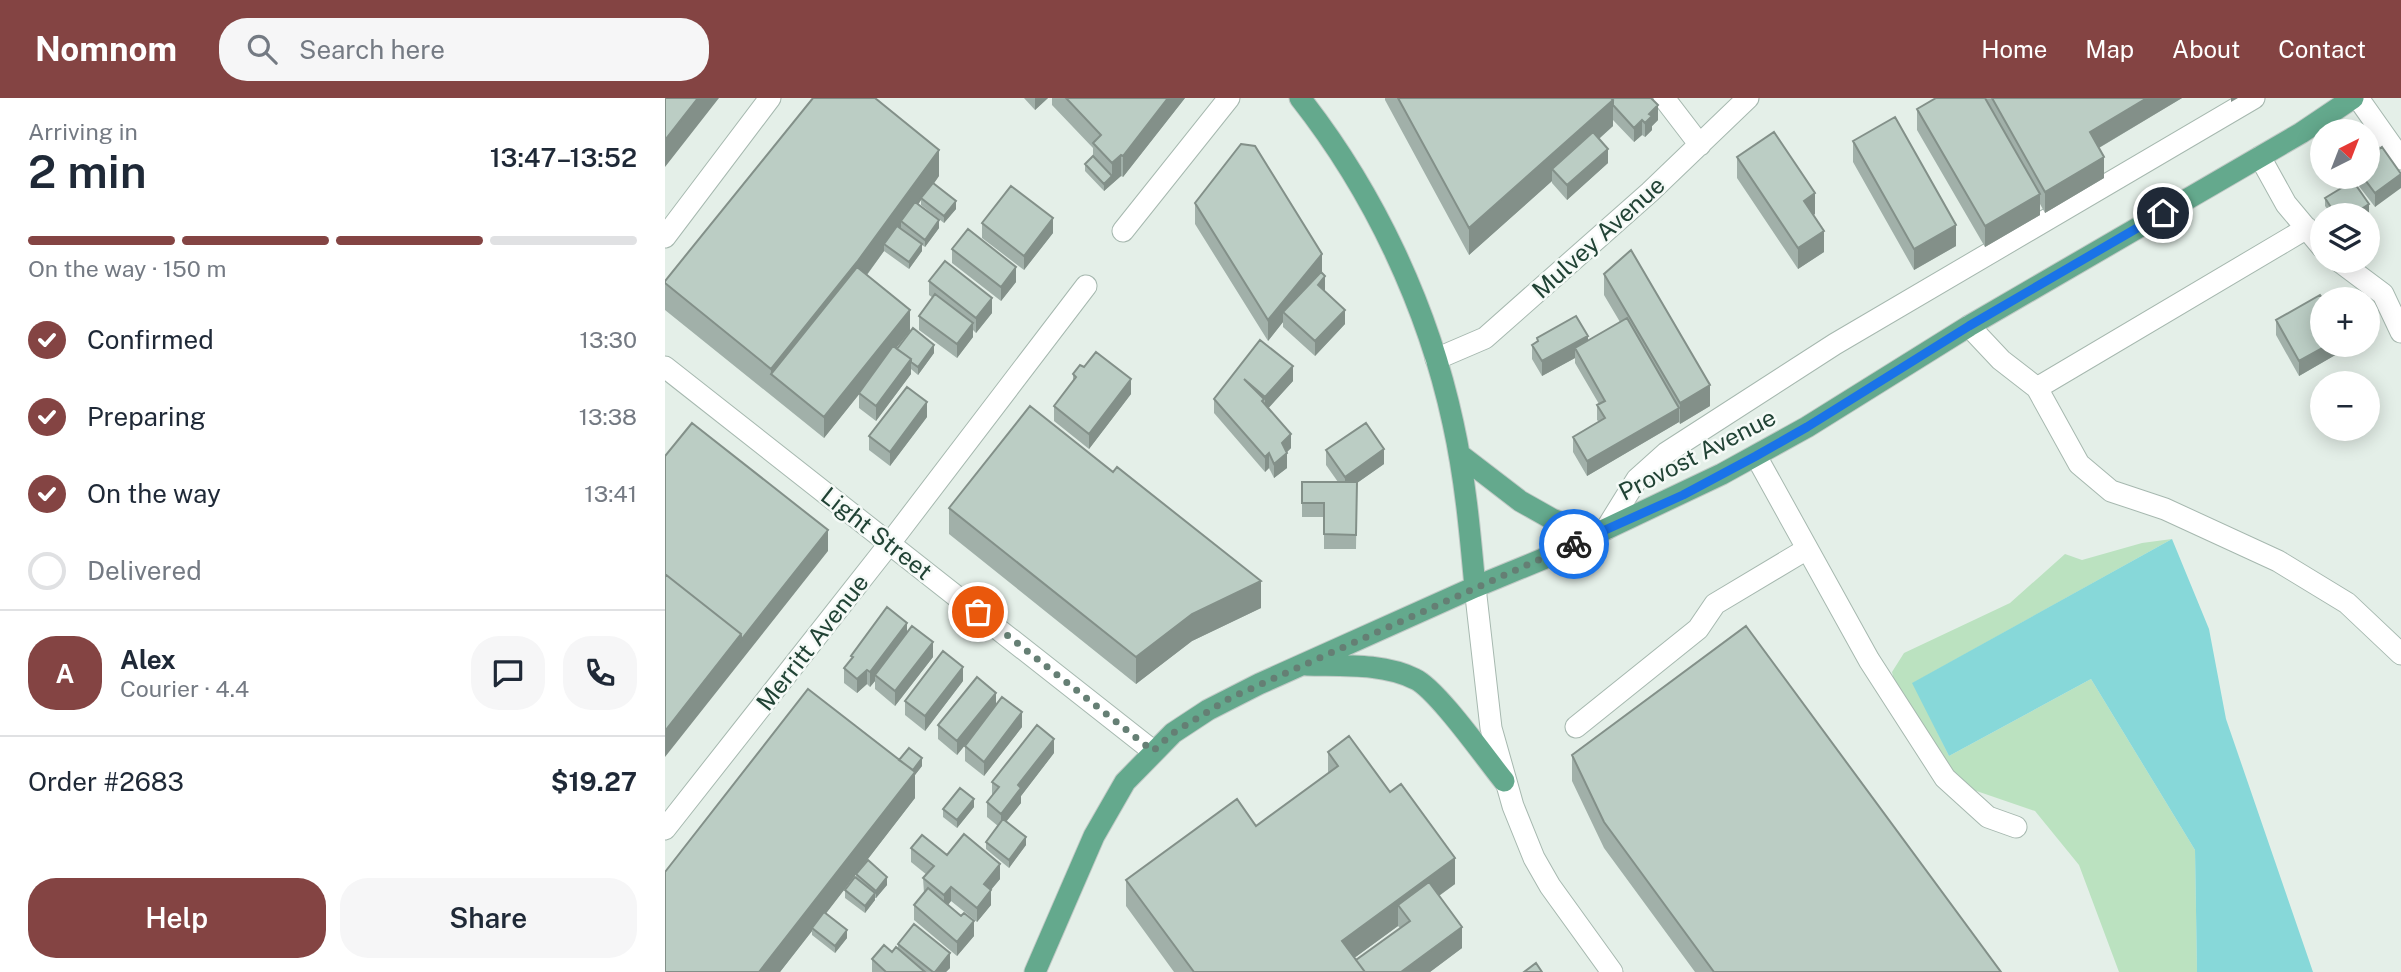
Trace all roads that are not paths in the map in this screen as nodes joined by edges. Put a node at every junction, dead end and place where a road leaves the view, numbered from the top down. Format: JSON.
{"nodes":[{"id":1,"x":770,"y":98,"type":"edge"},
{"id":2,"x":1229,"y":98,"type":"edge"},
{"id":3,"x":1300,"y":98,"type":"edge"},
{"id":4,"x":1664,"y":98,"type":"edge"},
{"id":5,"x":1748,"y":98,"type":"edge"},
{"id":6,"x":2254,"y":98,"type":"edge"},
{"id":7,"x":2344,"y":100,"type":"edge"},
{"id":8,"x":1700,"y":145,"type":"junction"},
{"id":9,"x":2260,"y":157,"type":"junction"},
{"id":10,"x":2401,"y":159,"type":"edge"},
{"id":11,"x":2307,"y":228,"type":"junction"},
{"id":12,"x":1123,"y":231,"type":"dead end"},
{"id":13,"x":2310,"y":232,"type":"edge"},
{"id":14,"x":665,"y":237,"type":"edge"},
{"id":15,"x":2355,"y":273,"type":"edge"},
{"id":16,"x":1086,"y":286,"type":"dead end"},
{"id":17,"x":1969,"y":326,"type":"junction"},
{"id":18,"x":2401,"y":332,"type":"edge"},
{"id":19,"x":1436,"y":359,"type":"junction"},
{"id":20,"x":665,"y":367,"type":"edge"},
{"id":21,"x":2037,"y":388,"type":"junction"},
{"id":22,"x":1459,"y":454,"type":"junction"},
{"id":23,"x":1756,"y":456,"type":"junction"},
{"id":24,"x":1599,"y":532,"type":"junction"},
{"id":25,"x":890,"y":543,"type":"junction"},
{"id":26,"x":1807,"y":549,"type":"junction"},
{"id":27,"x":1475,"y":587,"type":"junction"},
{"id":28,"x":2401,"y":654,"type":"edge"},
{"id":29,"x":1302,"y":664,"type":"junction"},
{"id":30,"x":1576,"y":727,"type":"dead end"},
{"id":31,"x":1153,"y":751,"type":"junction"},
{"id":32,"x":1504,"y":781,"type":"junction"},
{"id":33,"x":2016,"y":827,"type":"dead end"},
{"id":34,"x":665,"y":829,"type":"edge"},
{"id":35,"x":1035,"y":972,"type":"edge"},
{"id":36,"x":1612,"y":972,"type":"edge"}],
"edges":[{"from":1,"to":14,"type":"street"},
{"from":2,"to":12,"type":"street"},
{"from":3,"to":19,"type":"main road"},
{"from":4,"to":8,"type":"street"},
{"from":5,"to":8,"type":"street","name":"Mulvey Avenue"},
{"from":6,"to":24,"type":"street"},
{"from":7,"to":9,"type":"main road","name":"Provost Avenue"},
{"from":7,"to":10,"type":"street"},
{"from":8,"to":19,"type":"street","name":"Mulvey Avenue"},
{"from":9,"to":11,"type":"street"},
{"from":9,"to":17,"type":"main road","name":"Provost Avenue"},
{"from":11,"to":13,"type":"street"},
{"from":11,"to":21,"type":"street"},
{"from":15,"to":18,"type":"street"},
{"from":16,"to":25,"type":"street","name":"Merritt Avenue"},
{"from":17,"to":21,"type":"street"},
{"from":17,"to":23,"type":"main road","name":"Provost Avenue"},
{"from":19,"to":22,"type":"main road"},
{"from":20,"to":25,"type":"street","name":"Light Street"},
{"from":21,"to":28,"type":"street"},
{"from":22,"to":24,"type":"main road"},
{"from":22,"to":27,"type":"main road"},
{"from":23,"to":24,"type":"main road","name":"Provost Avenue"},
{"from":23,"to":26,"type":"street"},
{"from":24,"to":27,"type":"main road","name":"Provost Avenue"},
{"from":25,"to":31,"type":"street","name":"Light Street"},
{"from":25,"to":34,"type":"street","name":"Merritt Avenue"},
{"from":26,"to":30,"type":"street"},
{"from":26,"to":33,"type":"street"},
{"from":27,"to":29,"type":"main road","name":"Provost Avenue"},
{"from":27,"to":32,"type":"street"},
{"from":29,"to":31,"type":"main road","name":"Provost Avenue"},
{"from":29,"to":32,"type":"main road"},
{"from":31,"to":35,"type":"main road","name":"Provost Avenue"},
{"from":32,"to":36,"type":"street"}]}
